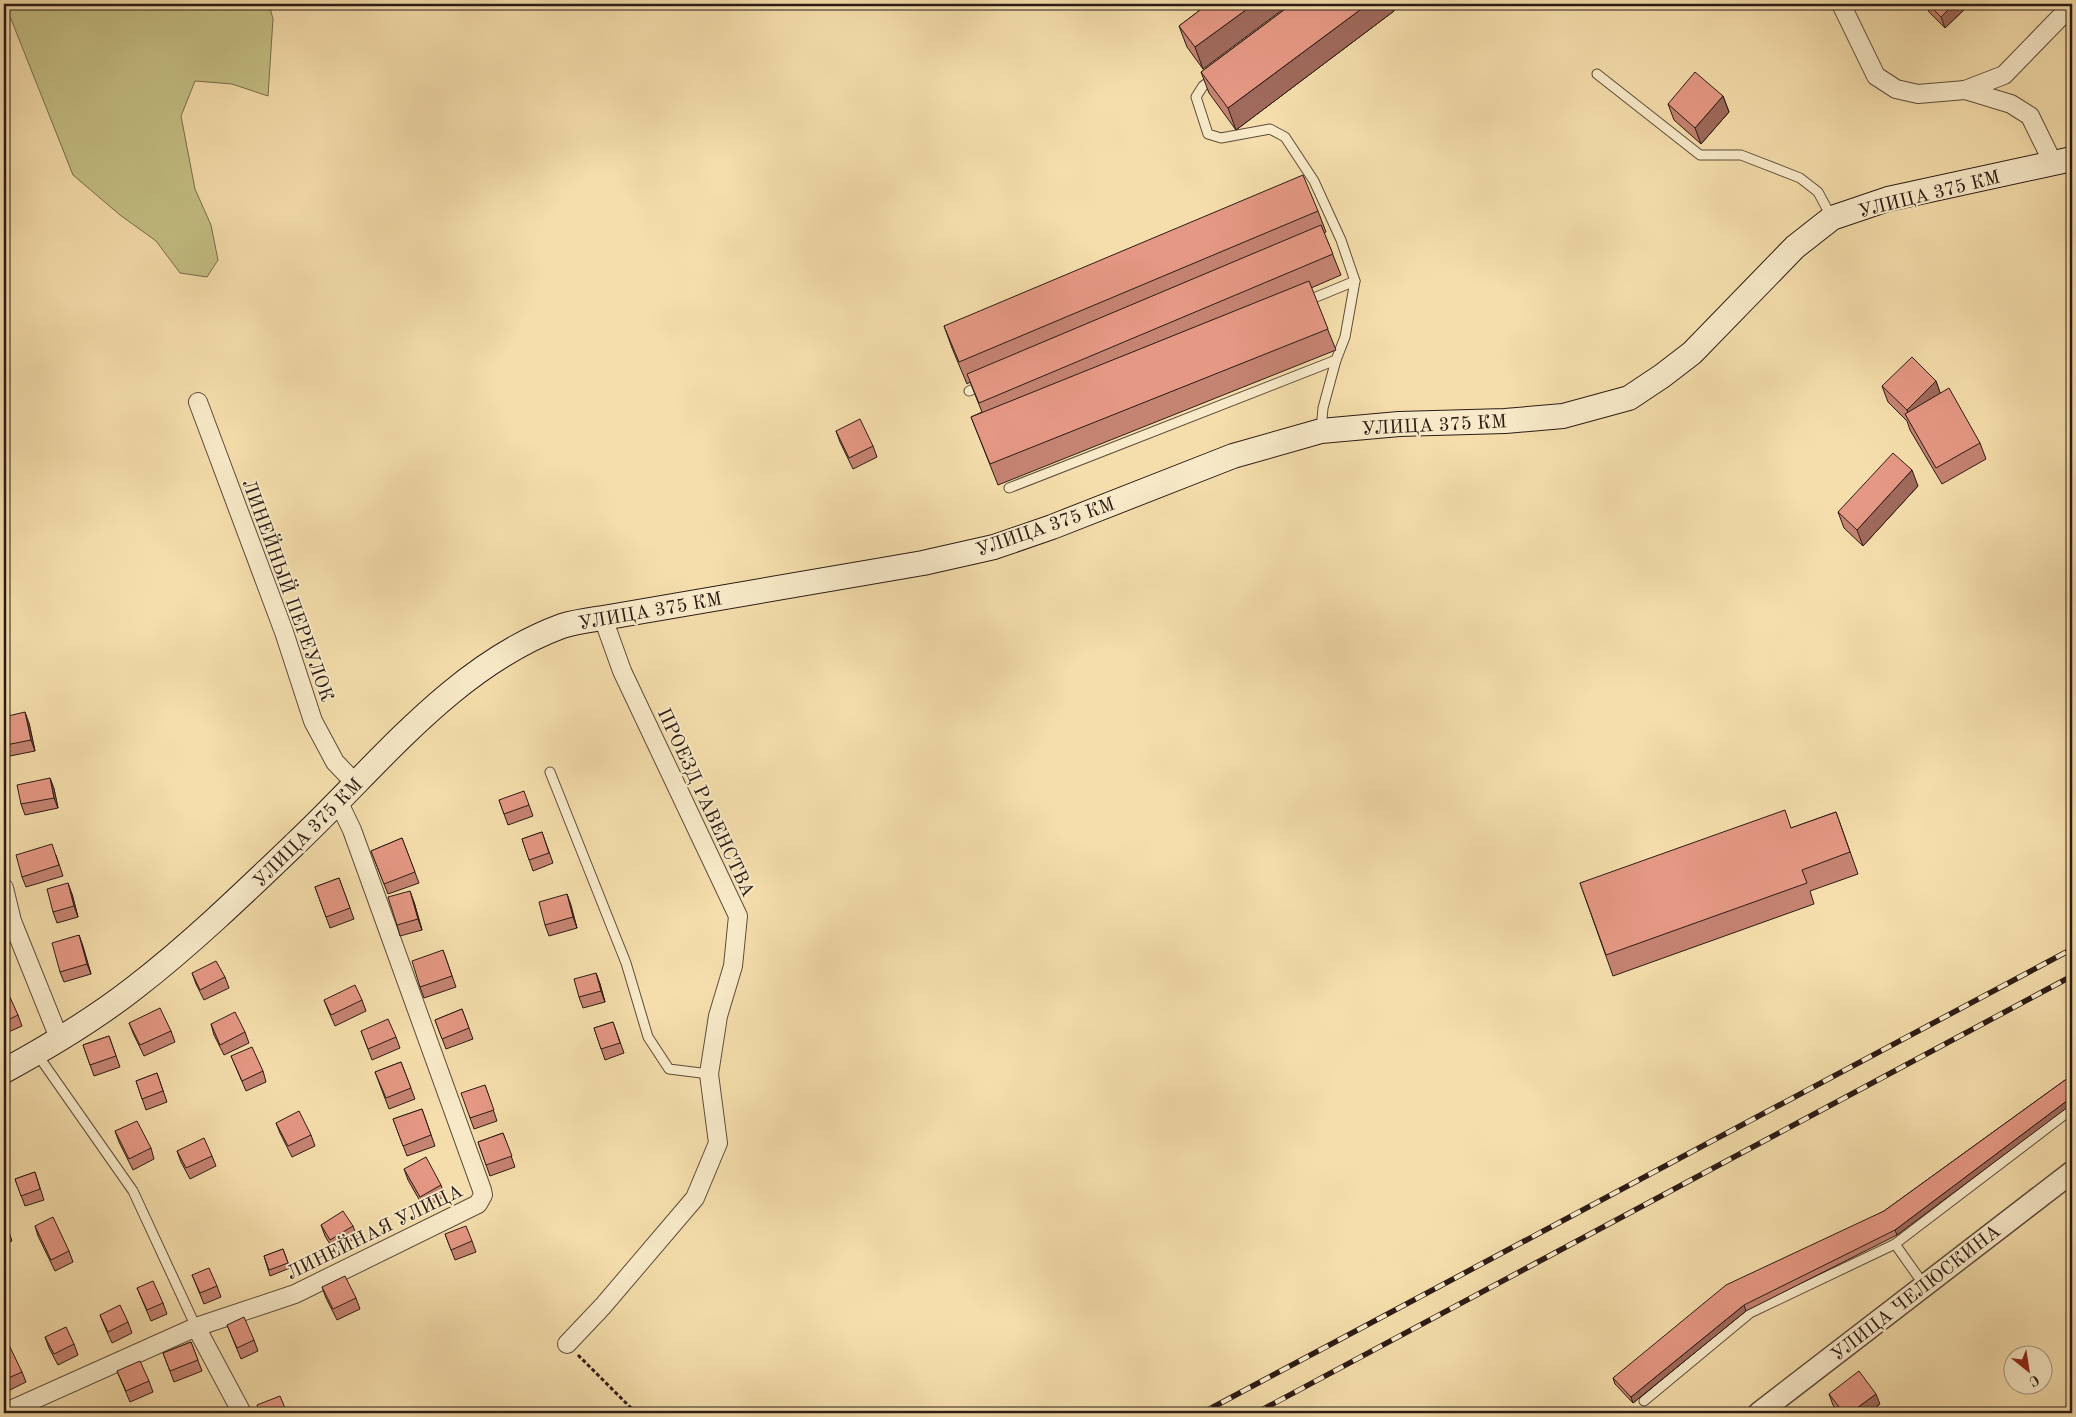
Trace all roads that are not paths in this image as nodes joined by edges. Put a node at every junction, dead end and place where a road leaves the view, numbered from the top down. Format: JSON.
{"nodes":[{"id":1,"x":1841,"y":4,"type":"edge"},
{"id":2,"x":2072,"y":5,"type":"edge"},
{"id":3,"x":1226,"y":68,"type":"edge"},
{"id":4,"x":1598,"y":74,"type":"dead end"},
{"id":5,"x":1966,"y":90,"type":"junction"},
{"id":6,"x":2063,"y":161,"type":"edge"},
{"id":7,"x":1832,"y":218,"type":"junction"},
{"id":8,"x":1355,"y":281,"type":"junction"},
{"id":9,"x":1300,"y":304,"type":"edge"},
{"id":10,"x":1336,"y":360,"type":"junction"},
{"id":11,"x":997,"y":380,"type":"edge"},
{"id":12,"x":969,"y":391,"type":"edge"},
{"id":13,"x":198,"y":402,"type":"dead end"},
{"id":14,"x":1321,"y":432,"type":"junction"},
{"id":15,"x":1008,"y":488,"type":"dead end"},
{"id":16,"x":604,"y":618,"type":"junction"},
{"id":17,"x":550,"y":772,"type":"dead end"},
{"id":18,"x":356,"y":784,"type":"junction"},
{"id":19,"x":339,"y":803,"type":"junction"},
{"id":20,"x":4,"y":888,"type":"edge"},
{"id":21,"x":59,"y":1038,"type":"junction"},
{"id":22,"x":36,"y":1053,"type":"junction"},
{"id":23,"x":4,"y":1071,"type":"edge"},
{"id":24,"x":709,"y":1074,"type":"junction"},
{"id":25,"x":2072,"y":1109,"type":"edge"},
{"id":26,"x":2072,"y":1172,"type":"edge"},
{"id":27,"x":1894,"y":1244,"type":"junction"},
{"id":28,"x":1924,"y":1285,"type":"junction"},
{"id":29,"x":196,"y":1327,"type":"junction"},
{"id":30,"x":566,"y":1344,"type":"road end"},
{"id":31,"x":1644,"y":1401,"type":"dead end"},
{"id":32,"x":4,"y":1413,"type":"edge"},
{"id":33,"x":242,"y":1413,"type":"edge"},
{"id":34,"x":1759,"y":1413,"type":"edge"}],
"edges":[{"from":1,"to":5,"type":"street"},
{"from":2,"to":5,"type":"street"},
{"from":3,"to":8,"type":"lane"},
{"from":4,"to":7,"type":"lane"},
{"from":5,"to":6,"type":"street"},
{"from":6,"to":7,"type":"main road","name":"УЛИЦА 375 КМ"},
{"from":7,"to":14,"type":"main road","name":"УЛИЦА 375 КМ"},
{"from":8,"to":9,"type":"lane"},
{"from":8,"to":10,"type":"lane"},
{"from":10,"to":14,"type":"lane"},
{"from":10,"to":15,"type":"lane"},
{"from":11,"to":12,"type":"lane"},
{"from":13,"to":18,"type":"street","name":"ЛИНЕЙНЫЙ ПЕРЕУЛОК"},
{"from":14,"to":16,"type":"main road","name":"УЛИЦА 375 КМ"},
{"from":16,"to":18,"type":"main road","name":"УЛИЦА 375 КМ"},
{"from":16,"to":24,"type":"street","name":"ПРОЕЗД РАВЕНСТВА"},
{"from":17,"to":24,"type":"lane"},
{"from":18,"to":19,"type":"main road","name":"УЛИЦА 375 КМ"},
{"from":19,"to":21,"type":"main road","name":"УЛИЦА 375 КМ"},
{"from":19,"to":29,"type":"street","name":"ЛИНЕЙНАЯ УЛИЦА"},
{"from":20,"to":21,"type":"street"},
{"from":21,"to":22,"type":"main road","name":"УЛИЦА 375 КМ"},
{"from":22,"to":23,"type":"main road","name":"УЛИЦА 375 КМ"},
{"from":22,"to":29,"type":"lane"},
{"from":24,"to":30,"type":"street","name":"ПРОЕЗД РАВЕНСТВА"},
{"from":25,"to":27,"type":"lane"},
{"from":26,"to":28,"type":"street","name":"УЛИЦА ЧЕЛЮСКИНА"},
{"from":27,"to":28,"type":"lane"},
{"from":27,"to":31,"type":"lane"},
{"from":28,"to":34,"type":"street","name":"УЛИЦА ЧЕЛЮСКИНА"},
{"from":29,"to":32,"type":"street","name":"ЛИНЕЙНАЯ УЛИЦА"},
{"from":29,"to":33,"type":"street"}]}
